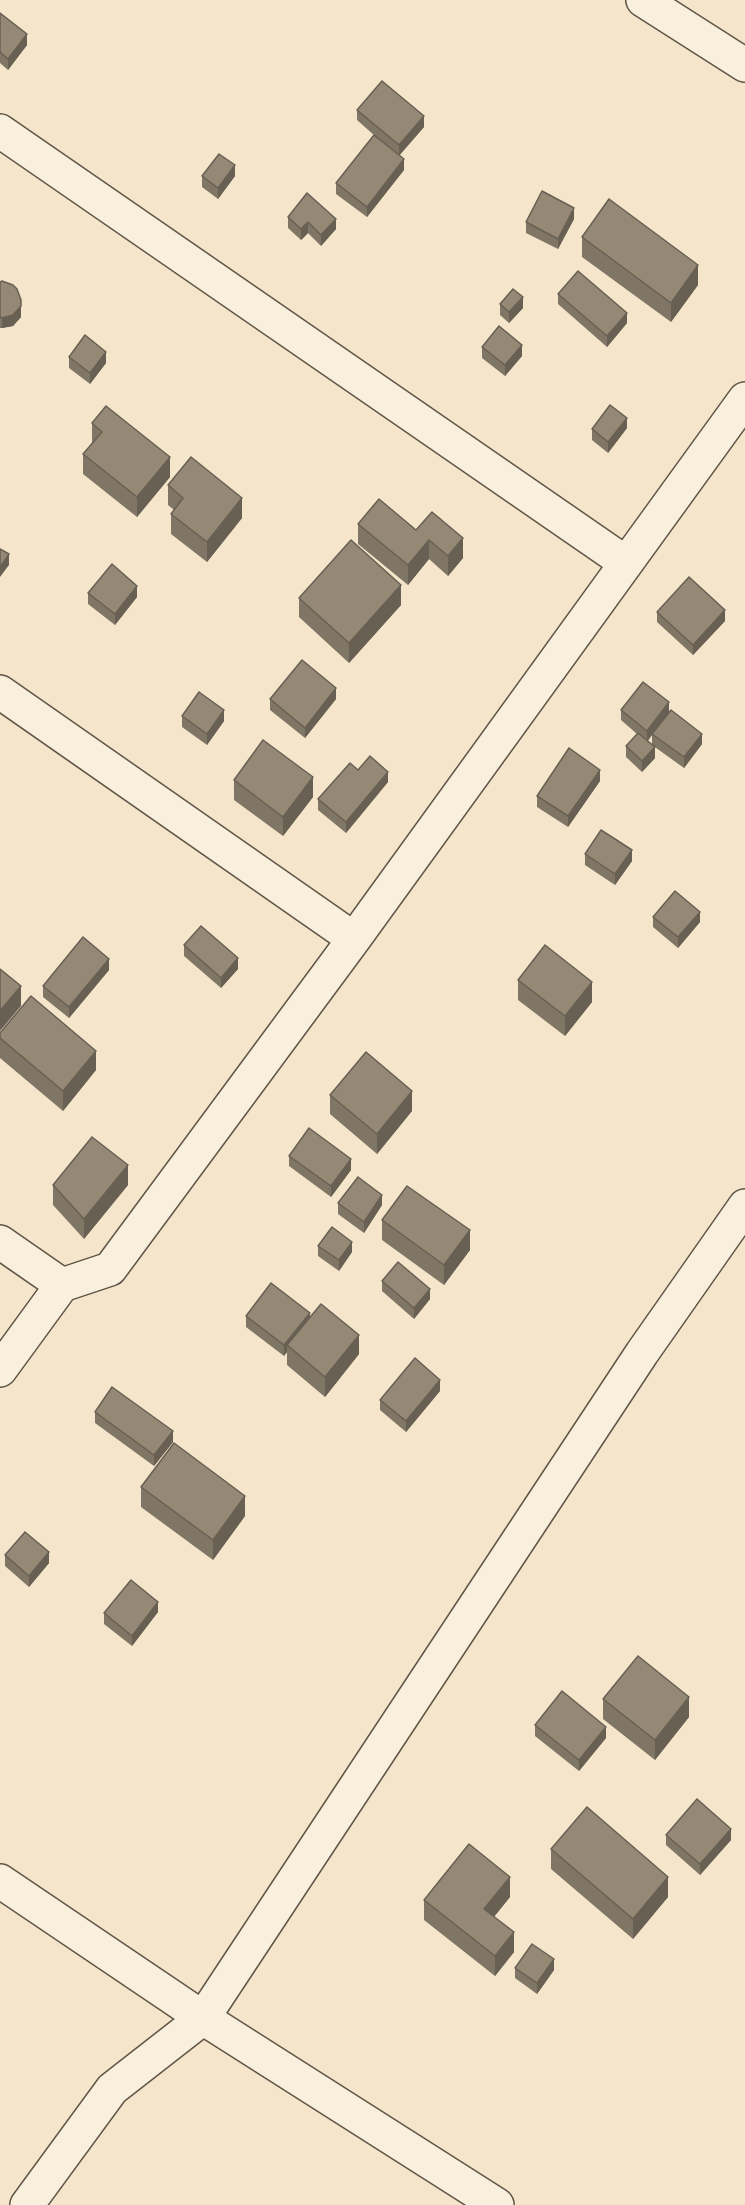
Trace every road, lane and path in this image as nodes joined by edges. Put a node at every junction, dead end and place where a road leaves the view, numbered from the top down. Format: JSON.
{"nodes":[{"id":1,"x":643,"y":0,"type":"edge"},
{"id":2,"x":745,"y":65,"type":"edge"},
{"id":3,"x":0,"y":131,"type":"edge"},
{"id":4,"x":745,"y":399,"type":"edge"},
{"id":5,"x":626,"y":563,"type":"junction"},
{"id":6,"x":0,"y":692,"type":"edge"},
{"id":7,"x":354,"y":939,"type":"junction"},
{"id":8,"x":745,"y":1206,"type":"edge"},
{"id":9,"x":0,"y":1242,"type":"edge"},
{"id":10,"x":62,"y":1285,"type":"junction"},
{"id":11,"x":0,"y":1370,"type":"edge"},
{"id":12,"x":0,"y":1881,"type":"edge"},
{"id":13,"x":203,"y":2018,"type":"junction"},
{"id":14,"x":27,"y":2205,"type":"edge"},
{"id":15,"x":497,"y":2205,"type":"edge"}],
"edges":[{"from":1,"to":2,"type":"street"},
{"from":3,"to":5,"type":"street"},
{"from":4,"to":5,"type":"street"},
{"from":5,"to":7,"type":"street"},
{"from":6,"to":7,"type":"street"},
{"from":7,"to":10,"type":"street"},
{"from":8,"to":13,"type":"street"},
{"from":9,"to":10,"type":"street"},
{"from":10,"to":11,"type":"street"},
{"from":12,"to":13,"type":"street"},
{"from":13,"to":14,"type":"street"},
{"from":13,"to":15,"type":"street"}]}
